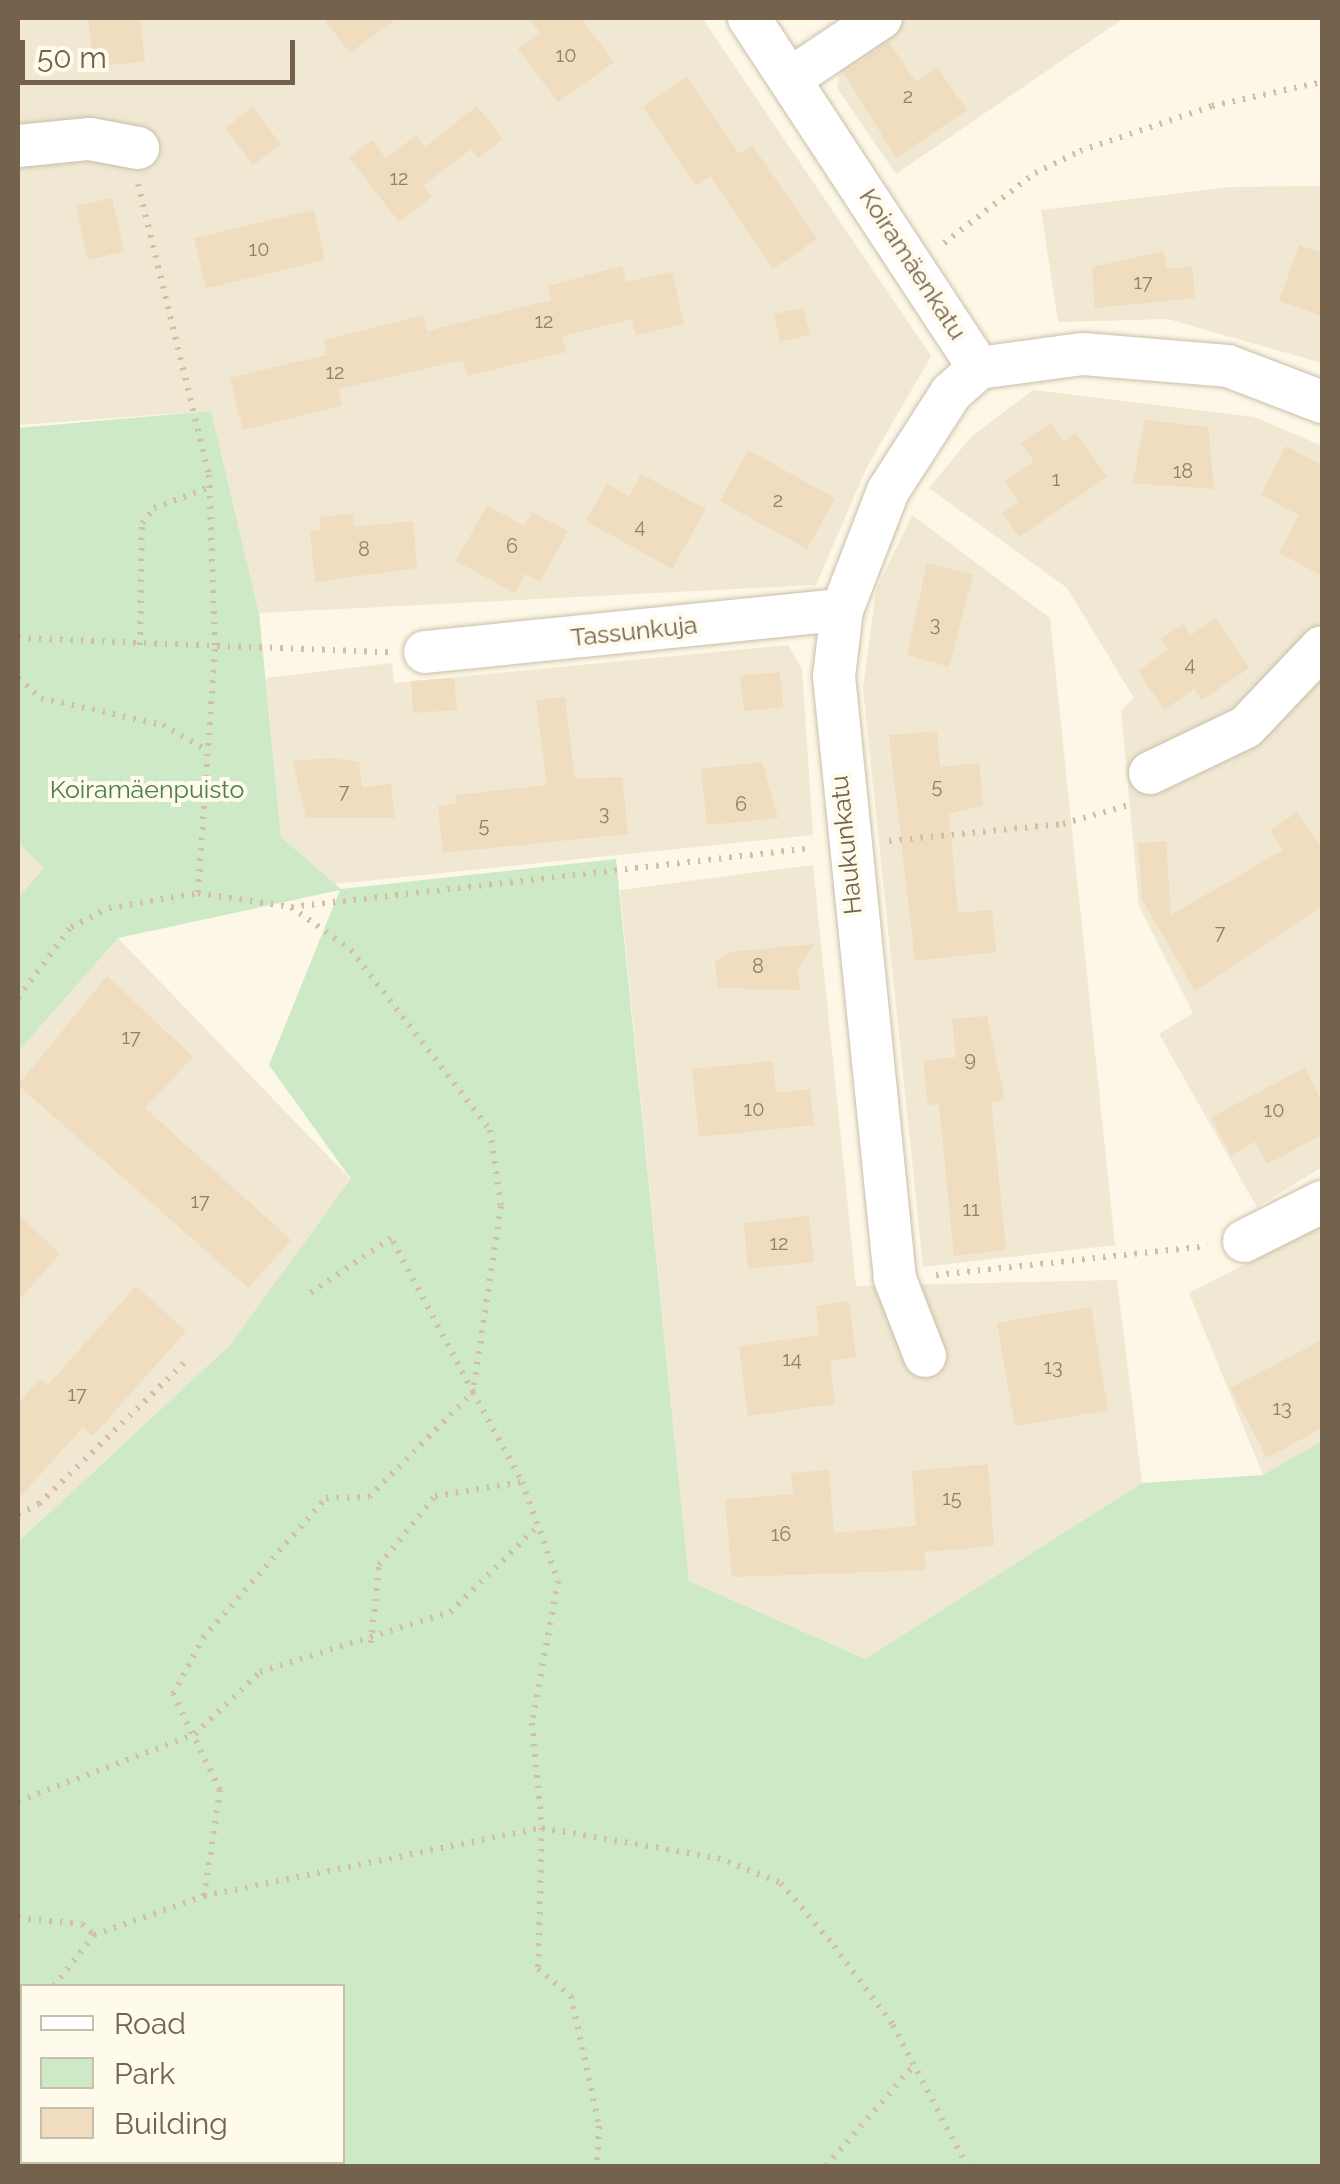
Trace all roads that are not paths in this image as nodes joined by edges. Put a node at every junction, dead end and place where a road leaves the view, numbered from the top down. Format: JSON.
{"nodes":[{"id":1,"x":749,"y":18,"type":"edge"},
{"id":2,"x":881,"y":18,"type":"edge"},
{"id":3,"x":790,"y":78,"type":"junction"},
{"id":4,"x":18,"y":146,"type":"edge"},
{"id":5,"x":138,"y":148,"type":"road end"},
{"id":6,"x":979,"y":368,"type":"junction"},
{"id":7,"x":1322,"y":402,"type":"edge"},
{"id":8,"x":842,"y":610,"type":"junction"},
{"id":9,"x":1322,"y":647,"type":"edge"},
{"id":10,"x":426,"y":652,"type":"road end"},
{"id":11,"x":1150,"y":773,"type":"road end"},
{"id":12,"x":1322,"y":1202,"type":"edge"},
{"id":13,"x":1244,"y":1241,"type":"road end"},
{"id":14,"x":925,"y":1356,"type":"dead end"}],
"edges":[{"from":1,"to":3,"type":"street","name":"Koiramäenkatu"},
{"from":2,"to":3,"type":"street"},
{"from":3,"to":6,"type":"street","name":"Koiramäenkatu"},
{"from":4,"to":5,"type":"street"},
{"from":6,"to":7,"type":"street","name":"Koiramäenkatu"},
{"from":6,"to":8,"type":"street","name":"Haukunkatu"},
{"from":8,"to":10,"type":"street","name":"Tassunkuja"},
{"from":8,"to":14,"type":"street","name":"Haukunkatu"},
{"from":9,"to":11,"type":"street"},
{"from":12,"to":13,"type":"street"}]}
